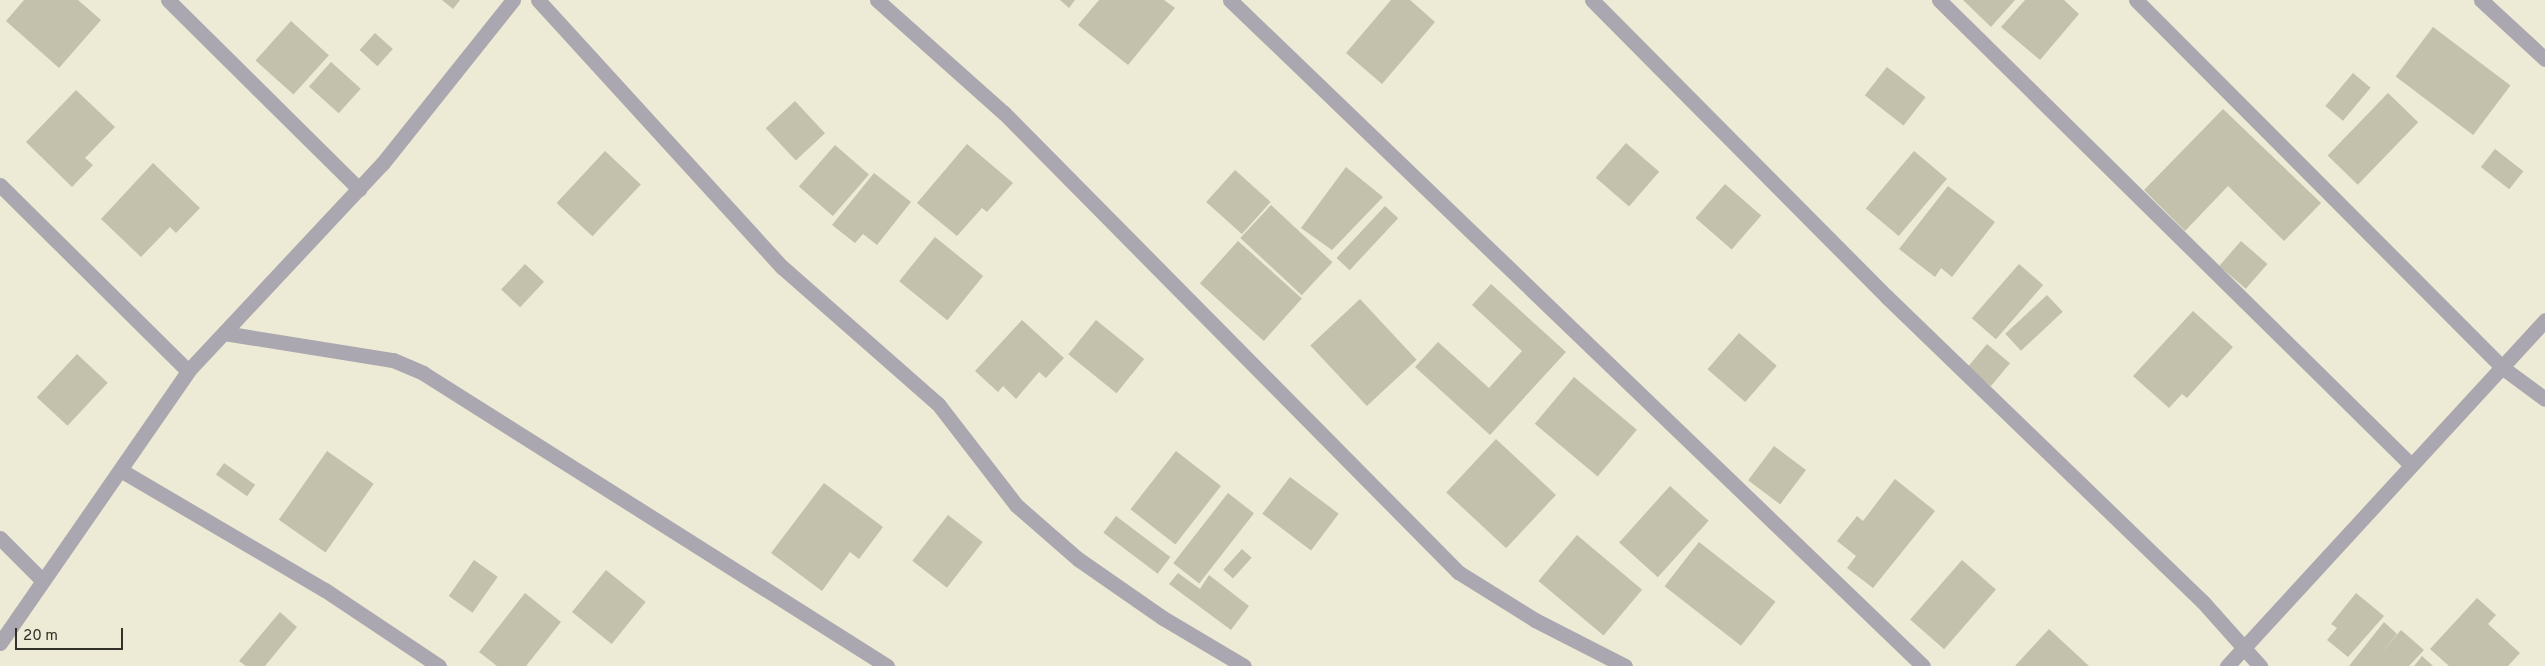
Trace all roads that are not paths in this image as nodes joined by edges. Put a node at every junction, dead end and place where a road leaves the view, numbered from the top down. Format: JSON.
{"nodes":[{"id":1,"x":168,"y":0,"type":"edge"},
{"id":2,"x":513,"y":0,"type":"edge"},
{"id":3,"x":538,"y":0,"type":"edge"},
{"id":4,"x":877,"y":0,"type":"edge"},
{"id":5,"x":1230,"y":0,"type":"edge"},
{"id":6,"x":1592,"y":0,"type":"edge"},
{"id":7,"x":1939,"y":0,"type":"edge"},
{"id":8,"x":2136,"y":0,"type":"edge"},
{"id":9,"x":2480,"y":0,"type":"edge"},
{"id":10,"x":2545,"y":59,"type":"edge"},
{"id":11,"x":0,"y":185,"type":"edge"},
{"id":12,"x":359,"y":189,"type":"junction"},
{"id":13,"x":2545,"y":320,"type":"edge"},
{"id":14,"x":224,"y":333,"type":"junction"},
{"id":15,"x":2503,"y":368,"type":"junction"},
{"id":16,"x":188,"y":371,"type":"junction"},
{"id":17,"x":2545,"y":400,"type":"edge"},
{"id":18,"x":2410,"y":464,"type":"junction"},
{"id":19,"x":122,"y":471,"type":"junction"},
{"id":20,"x":0,"y":538,"type":"edge"},
{"id":21,"x":42,"y":580,"type":"junction"},
{"id":22,"x":0,"y":643,"type":"edge"},
{"id":23,"x":2244,"y":649,"type":"junction"},
{"id":24,"x":439,"y":666,"type":"edge"},
{"id":25,"x":887,"y":666,"type":"edge"},
{"id":26,"x":1244,"y":666,"type":"edge"},
{"id":27,"x":1625,"y":666,"type":"edge"},
{"id":28,"x":1923,"y":666,"type":"edge"},
{"id":29,"x":2227,"y":666,"type":"edge"},
{"id":30,"x":2260,"y":666,"type":"edge"}],
"edges":[{"from":1,"to":12,"type":"street"},
{"from":2,"to":12,"type":"street"},
{"from":3,"to":26,"type":"street"},
{"from":4,"to":27,"type":"street"},
{"from":5,"to":28,"type":"street"},
{"from":6,"to":23,"type":"street"},
{"from":7,"to":18,"type":"street"},
{"from":8,"to":15,"type":"street"},
{"from":9,"to":10,"type":"street"},
{"from":11,"to":16,"type":"street"},
{"from":12,"to":14,"type":"street"},
{"from":13,"to":15,"type":"street"},
{"from":14,"to":16,"type":"street"},
{"from":14,"to":25,"type":"street"},
{"from":15,"to":17,"type":"street"},
{"from":15,"to":18,"type":"street"},
{"from":16,"to":19,"type":"street"},
{"from":18,"to":23,"type":"street"},
{"from":19,"to":21,"type":"street"},
{"from":19,"to":24,"type":"street"},
{"from":20,"to":21,"type":"street"},
{"from":21,"to":22,"type":"street"},
{"from":23,"to":29,"type":"street"},
{"from":23,"to":30,"type":"street"}]}
